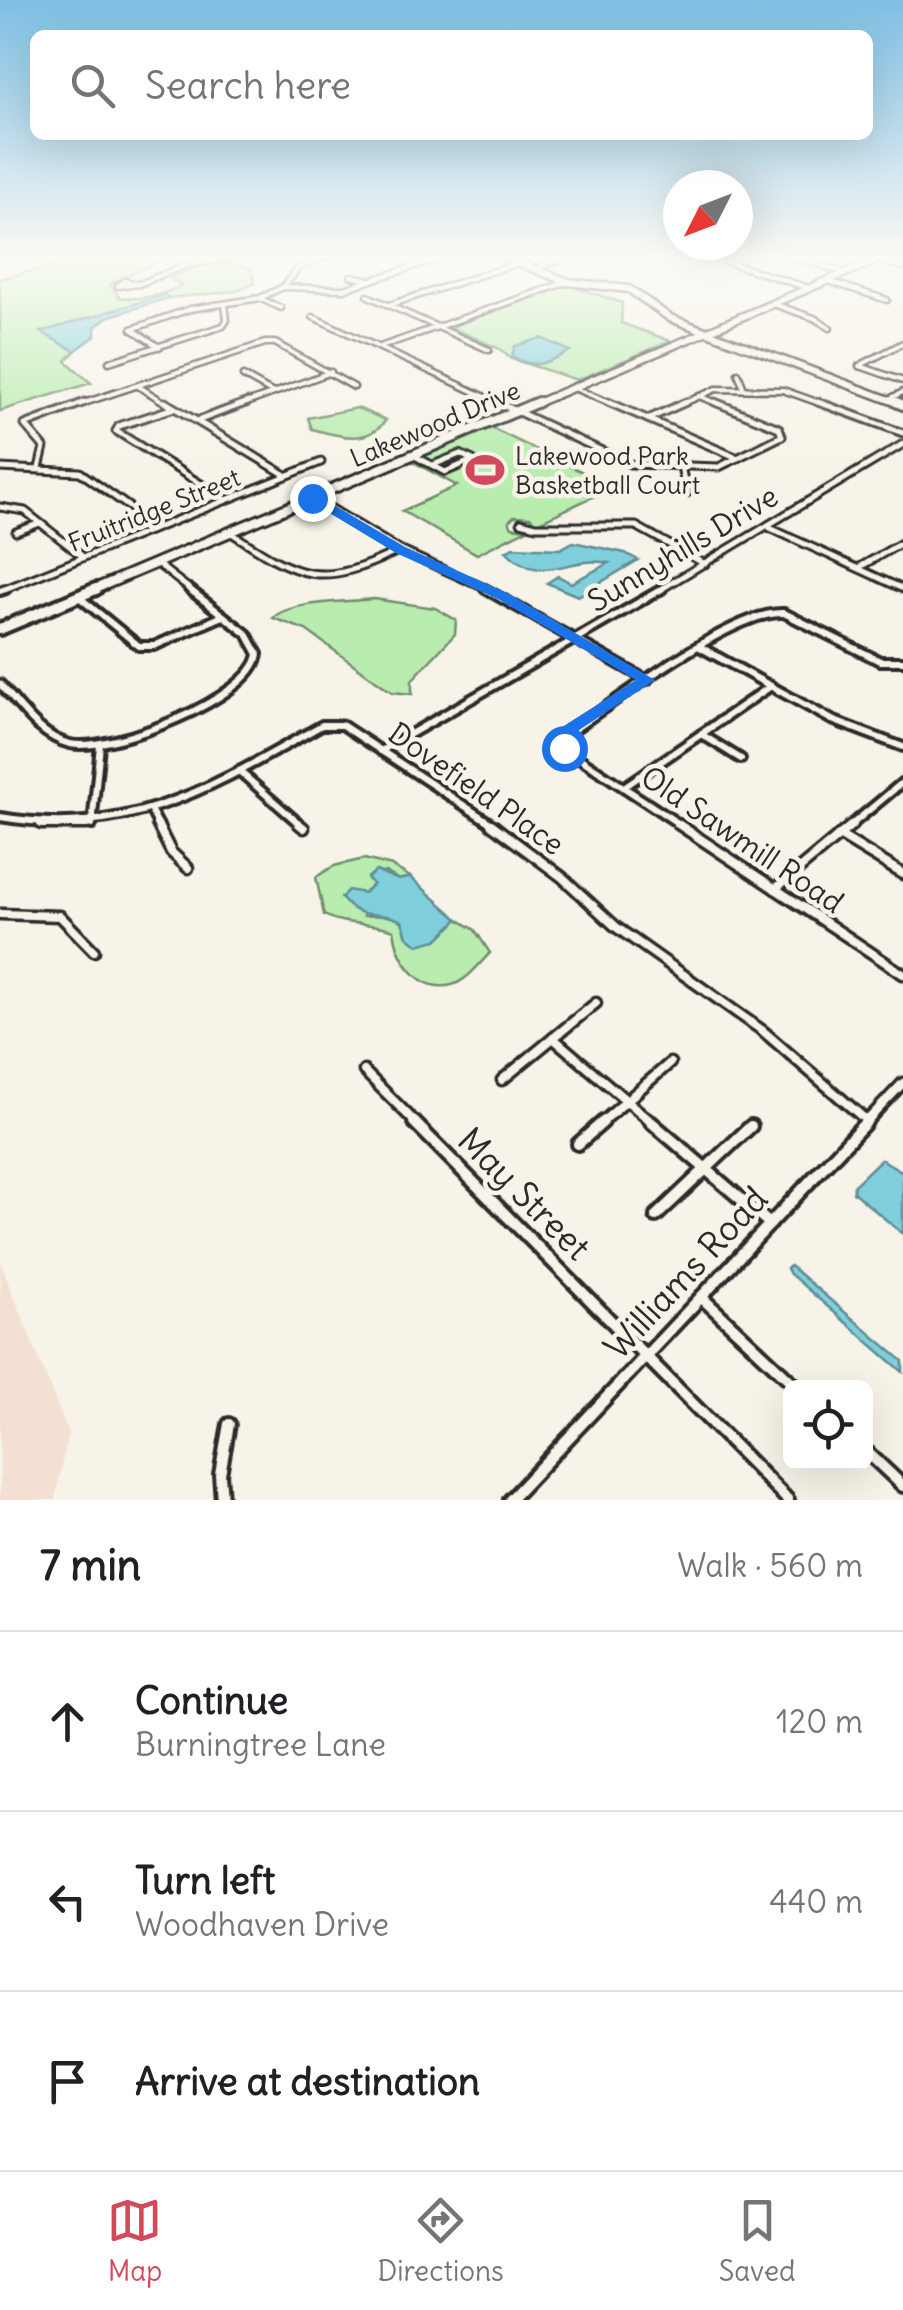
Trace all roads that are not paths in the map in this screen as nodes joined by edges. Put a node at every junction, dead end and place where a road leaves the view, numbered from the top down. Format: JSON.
{"nodes":[{"id":1,"x":143,"y":326,"type":"edge"},
{"id":2,"x":223,"y":326,"type":"edge"},
{"id":3,"x":332,"y":326,"type":"edge"},
{"id":4,"x":440,"y":326,"type":"edge"},
{"id":5,"x":690,"y":326,"type":"edge"},
{"id":6,"x":720,"y":326,"type":"edge"},
{"id":7,"x":825,"y":326,"type":"edge"},
{"id":8,"x":437,"y":327,"type":"junction"},
{"id":9,"x":830,"y":328,"type":"dead end"},
{"id":10,"x":705,"y":332,"type":"junction"},
{"id":11,"x":903,"y":343,"type":"edge"},
{"id":12,"x":159,"y":347,"type":"junction"},
{"id":13,"x":380,"y":348,"type":"junction"},
{"id":14,"x":490,"y":350,"type":"dead end"},
{"id":15,"x":109,"y":362,"type":"dead end"},
{"id":16,"x":332,"y":372,"type":"junction"},
{"id":17,"x":738,"y":373,"type":"dead end"},
{"id":18,"x":243,"y":376,"type":"dead end"},
{"id":19,"x":903,"y":381,"type":"edge"},
{"id":20,"x":137,"y":386,"type":"junction"},
{"id":21,"x":354,"y":386,"type":"dead end"},
{"id":22,"x":574,"y":388,"type":"junction"},
{"id":23,"x":744,"y":389,"type":"junction"},
{"id":24,"x":903,"y":392,"type":"edge"},
{"id":25,"x":274,"y":393,"type":"junction"},
{"id":26,"x":699,"y":396,"type":"junction"},
{"id":27,"x":888,"y":400,"type":"junction"},
{"id":28,"x":903,"y":405,"type":"edge"},
{"id":29,"x":174,"y":408,"type":"junction"},
{"id":30,"x":517,"y":411,"type":"junction"},
{"id":31,"x":648,"y":420,"type":"junction"},
{"id":32,"x":196,"y":421,"type":"junction"},
{"id":33,"x":903,"y":433,"type":"edge"},
{"id":34,"x":903,"y":444,"type":"edge"},
{"id":35,"x":413,"y":455,"type":"junction"},
{"id":36,"x":738,"y":458,"type":"junction"},
{"id":37,"x":321,"y":462,"type":"dead end"},
{"id":38,"x":433,"y":466,"type":"junction"},
{"id":39,"x":682,"y":466,"type":"junction"},
{"id":40,"x":0,"y":468,"type":"edge"},
{"id":41,"x":38,"y":468,"type":"junction"},
{"id":42,"x":287,"y":476,"type":"junction"},
{"id":43,"x":687,"y":493,"type":"dead end"},
{"id":44,"x":312,"y":498,"type":"junction"},
{"id":45,"x":226,"y":500,"type":"junction"},
{"id":46,"x":0,"y":507,"type":"edge"},
{"id":47,"x":521,"y":522,"type":"dead end"},
{"id":48,"x":40,"y":523,"type":"junction"},
{"id":49,"x":157,"y":527,"type":"junction"},
{"id":50,"x":769,"y":527,"type":"junction"},
{"id":51,"x":16,"y":532,"type":"dead end"},
{"id":52,"x":230,"y":532,"type":"junction"},
{"id":53,"x":903,"y":542,"type":"edge"},
{"id":54,"x":400,"y":550,"type":"junction"},
{"id":55,"x":84,"y":557,"type":"junction"},
{"id":56,"x":156,"y":563,"type":"junction"},
{"id":57,"x":705,"y":564,"type":"junction"},
{"id":58,"x":858,"y":568,"type":"junction"},
{"id":59,"x":903,"y":589,"type":"edge"},
{"id":60,"x":0,"y":591,"type":"edge"},
{"id":61,"x":78,"y":596,"type":"junction"},
{"id":62,"x":223,"y":616,"type":"junction"},
{"id":63,"x":0,"y":629,"type":"edge"},
{"id":64,"x":577,"y":638,"type":"junction"},
{"id":65,"x":700,"y":647,"type":"junction"},
{"id":66,"x":903,"y":661,"type":"edge"},
{"id":67,"x":647,"y":680,"type":"junction"},
{"id":68,"x":0,"y":684,"type":"edge"},
{"id":69,"x":772,"y":686,"type":"junction"},
{"id":70,"x":701,"y":734,"type":"junction"},
{"id":71,"x":560,"y":739,"type":"joint"},
{"id":72,"x":100,"y":745,"type":"junction"},
{"id":73,"x":903,"y":747,"type":"edge"},
{"id":74,"x":381,"y":751,"type":"junction"},
{"id":75,"x":740,"y":758,"type":"dead end"},
{"id":76,"x":239,"y":771,"type":"junction"},
{"id":77,"x":902,"y":784,"type":"edge"},
{"id":78,"x":624,"y":788,"type":"junction"},
{"id":79,"x":152,"y":813,"type":"junction"},
{"id":80,"x":0,"y":817,"type":"edge"},
{"id":81,"x":92,"y":825,"type":"junction"},
{"id":82,"x":304,"y":828,"type":"dead end"},
{"id":83,"x":839,"y":835,"type":"junction"},
{"id":84,"x":188,"y":868,"type":"dead end"},
{"id":85,"x":903,"y":874,"type":"edge"},
{"id":86,"x":775,"y":889,"type":"junction"},
{"id":87,"x":0,"y":914,"type":"edge"},
{"id":88,"x":94,"y":951,"type":"dead end"},
{"id":89,"x":903,"y":974,"type":"edge"},
{"id":90,"x":596,"y":1002,"type":"dead end"},
{"id":91,"x":553,"y":1038,"type":"junction"},
{"id":92,"x":670,"y":1063,"type":"dead end"},
{"id":93,"x":364,"y":1071,"type":"dead end"},
{"id":94,"x":502,"y":1080,"type":"dead end"},
{"id":95,"x":903,"y":1084,"type":"edge"},
{"id":96,"x":626,"y":1101,"type":"junction"},
{"id":97,"x":867,"y":1122,"type":"junction"},
{"id":98,"x":751,"y":1126,"type":"dead end"},
{"id":99,"x":578,"y":1144,"type":"dead end"},
{"id":100,"x":706,"y":1169,"type":"junction"},
{"id":101,"x":656,"y":1216,"type":"dead end"},
{"id":102,"x":770,"y":1224,"type":"junction"},
{"id":103,"x":701,"y":1297,"type":"junction"},
{"id":104,"x":645,"y":1356,"type":"junction"},
{"id":105,"x":789,"y":1380,"type":"edge"},
{"id":106,"x":229,"y":1424,"type":"dead end"},
{"id":107,"x":873,"y":1458,"type":"edge"},
{"id":108,"x":903,"y":1486,"type":"edge"},
{"id":109,"x":222,"y":1500,"type":"edge"},
{"id":110,"x":510,"y":1500,"type":"edge"},
{"id":111,"x":788,"y":1500,"type":"edge"}],
"edges":[{"from":1,"to":12,"type":"street"},
{"from":2,"to":12,"type":"street"},
{"from":3,"to":13,"type":"street"},
{"from":4,"to":8,"type":"street"},
{"from":5,"to":10,"type":"street"},
{"from":6,"to":10,"type":"street","name":"Lakewood Drive"},
{"from":7,"to":9,"type":"street"},
{"from":8,"to":13,"type":"street"},
{"from":8,"to":14,"type":"street"},
{"from":10,"to":22,"type":"street","name":"Lakewood Drive"},
{"from":10,"to":27,"type":"street"},
{"from":11,"to":19,"type":"street"},
{"from":12,"to":15,"type":"street"},
{"from":13,"to":30,"type":"street"},
{"from":16,"to":20,"type":"street"},
{"from":16,"to":21,"type":"street"},
{"from":16,"to":25,"type":"street"},
{"from":17,"to":23,"type":"street"},
{"from":18,"to":25,"type":"street"},
{"from":20,"to":29,"type":"street"},
{"from":20,"to":41,"type":"street"},
{"from":22,"to":30,"type":"street","name":"Lakewood Drive"},
{"from":22,"to":31,"type":"street"},
{"from":23,"to":26,"type":"street"},
{"from":23,"to":33,"type":"street"},
{"from":24,"to":27,"type":"street"},
{"from":25,"to":32,"type":"street"},
{"from":26,"to":31,"type":"street"},
{"from":26,"to":36,"type":"street"},
{"from":27,"to":28,"type":"street"},
{"from":29,"to":32,"type":"street"},
{"from":29,"to":45,"type":"street"},
{"from":30,"to":35,"type":"street","name":"Lakewood Drive"},
{"from":30,"to":39,"type":"street"},
{"from":31,"to":36,"type":"street"},
{"from":32,"to":42,"type":"street"},
{"from":34,"to":50,"type":"street","name":"Sunnyhills Drive"},
{"from":35,"to":38,"type":"street"},
{"from":35,"to":44,"type":"street","name":"Lakewood Drive"},
{"from":36,"to":39,"type":"street"},
{"from":37,"to":42,"type":"street","name":"Fruitridge Street"},
{"from":38,"to":38,"type":"street"},
{"from":39,"to":43,"type":"street"},
{"from":40,"to":41,"type":"street"},
{"from":41,"to":49,"type":"street"},
{"from":42,"to":45,"type":"street","name":"Fruitridge Street"},
{"from":44,"to":52,"type":"street","name":"Lakewood Drive"},
{"from":44,"to":54,"type":"street"},
{"from":45,"to":49,"type":"street","name":"Fruitridge Street"},
{"from":46,"to":48,"type":"street"},
{"from":47,"to":57,"type":"street"},
{"from":48,"to":51,"type":"street"},
{"from":48,"to":55,"type":"street"},
{"from":49,"to":55,"type":"street","name":"Fruitridge Street"},
{"from":50,"to":57,"type":"street","name":"Sunnyhills Drive"},
{"from":50,"to":58,"type":"street"},
{"from":52,"to":54,"type":"street"},
{"from":52,"to":56,"type":"street","name":"Lakewood Drive"},
{"from":53,"to":58,"type":"street"},
{"from":54,"to":64,"type":"street"},
{"from":55,"to":60,"type":"street","name":"Fruitridge Street"},
{"from":56,"to":61,"type":"street","name":"Lakewood Drive"},
{"from":56,"to":62,"type":"street"},
{"from":57,"to":64,"type":"street","name":"Sunnyhills Drive"},
{"from":58,"to":59,"type":"street"},
{"from":61,"to":62,"type":"street"},
{"from":61,"to":63,"type":"street","name":"Lakewood Drive"},
{"from":62,"to":72,"type":"street"},
{"from":64,"to":67,"type":"street"},
{"from":64,"to":74,"type":"street","name":"Sunnyhills Drive"},
{"from":65,"to":66,"type":"street"},
{"from":65,"to":67,"type":"street"},
{"from":65,"to":69,"type":"street"},
{"from":67,"to":71,"type":"street"},
{"from":68,"to":72,"type":"street"},
{"from":69,"to":70,"type":"street"},
{"from":69,"to":73,"type":"street"},
{"from":70,"to":75,"type":"street"},
{"from":70,"to":78,"type":"street"},
{"from":71,"to":78,"type":"street","name":"Old Sawmill Road"},
{"from":72,"to":81,"type":"street"},
{"from":74,"to":76,"type":"street","name":"Dovefield Place"},
{"from":74,"to":97,"type":"street","name":"Dovefield Place"},
{"from":76,"to":79,"type":"street","name":"Dovefield Place"},
{"from":76,"to":82,"type":"street"},
{"from":77,"to":83,"type":"street"},
{"from":78,"to":86,"type":"street","name":"Old Sawmill Road"},
{"from":79,"to":81,"type":"street","name":"Dovefield Place"},
{"from":79,"to":84,"type":"street"},
{"from":80,"to":81,"type":"street","name":"Dovefield Place"},
{"from":83,"to":85,"type":"street"},
{"from":83,"to":86,"type":"street"},
{"from":86,"to":89,"type":"street","name":"Old Sawmill Road"},
{"from":87,"to":88,"type":"street"},
{"from":90,"to":91,"type":"street"},
{"from":91,"to":94,"type":"street"},
{"from":91,"to":96,"type":"street"},
{"from":92,"to":96,"type":"street"},
{"from":93,"to":104,"type":"street","name":"May Street"},
{"from":95,"to":97,"type":"street","name":"Williams Road"},
{"from":96,"to":99,"type":"street"},
{"from":96,"to":100,"type":"street"},
{"from":97,"to":102,"type":"street","name":"Williams Road"},
{"from":98,"to":100,"type":"street"},
{"from":100,"to":101,"type":"street"},
{"from":100,"to":102,"type":"street"},
{"from":102,"to":103,"type":"street","name":"Williams Road"},
{"from":103,"to":104,"type":"street","name":"Williams Road"},
{"from":103,"to":105,"type":"street"},
{"from":104,"to":110,"type":"street","name":"Williams Road"},
{"from":104,"to":111,"type":"street","name":"May Street"},
{"from":106,"to":109,"type":"street"},
{"from":107,"to":108,"type":"street"}]}
